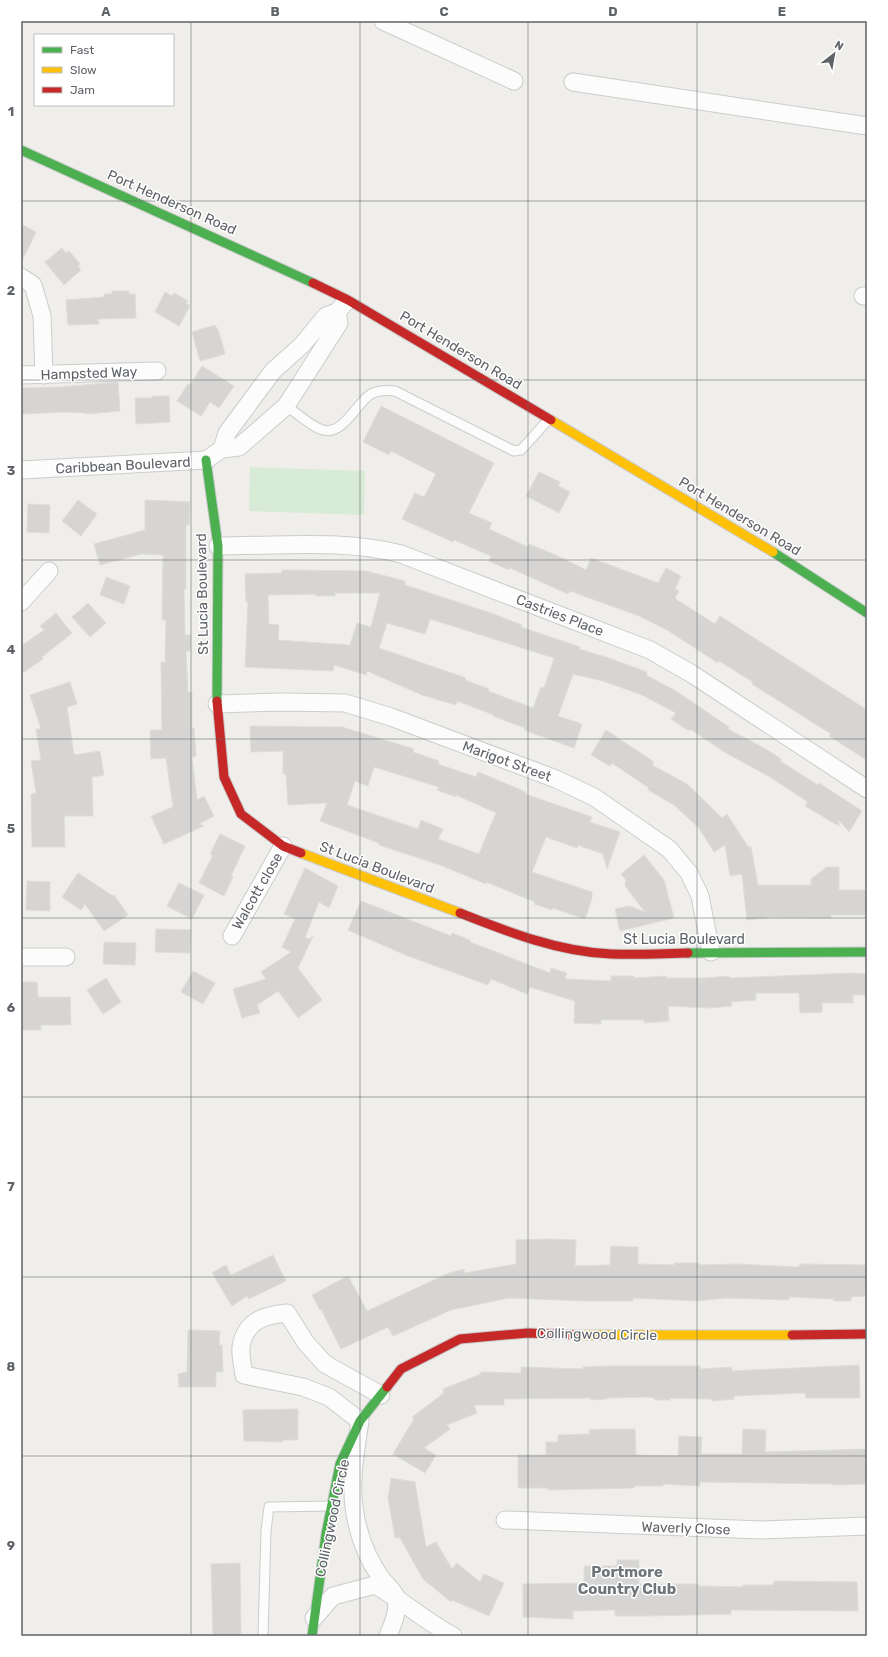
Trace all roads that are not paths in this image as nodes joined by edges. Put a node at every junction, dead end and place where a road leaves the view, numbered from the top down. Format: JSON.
{"nodes":[{"id":1,"x":383,"y":21,"type":"edge"},
{"id":2,"x":514,"y":81,"type":"dead end"},
{"id":3,"x":573,"y":82,"type":"dead end"},
{"id":4,"x":867,"y":126,"type":"edge"},
{"id":5,"x":21,"y":150,"type":"edge"},
{"id":6,"x":21,"y":277,"type":"edge"},
{"id":7,"x":343,"y":306,"type":"junction"},
{"id":8,"x":157,"y":371,"type":"dead end"},
{"id":9,"x":21,"y":375,"type":"edge"},
{"id":10,"x":44,"y":375,"type":"junction"},
{"id":11,"x":286,"y":406,"type":"junction"},
{"id":12,"x":549,"y":419,"type":"junction"},
{"id":13,"x":222,"y":449,"type":"junction"},
{"id":14,"x":206,"y":460,"type":"junction"},
{"id":15,"x":21,"y":470,"type":"edge"},
{"id":16,"x":218,"y":546,"type":"junction"},
{"id":17,"x":49,"y":571,"type":"dead end"},
{"id":18,"x":21,"y":602,"type":"edge"},
{"id":19,"x":867,"y":613,"type":"edge"},
{"id":20,"x":217,"y":704,"type":"junction"},
{"id":21,"x":867,"y":789,"type":"edge"},
{"id":22,"x":283,"y":846,"type":"junction"},
{"id":23,"x":232,"y":936,"type":"dead end"},
{"id":24,"x":711,"y":952,"type":"junction"},
{"id":25,"x":867,"y":952,"type":"edge"},
{"id":26,"x":21,"y":957,"type":"edge"},
{"id":27,"x":66,"y":957,"type":"dead end"},
{"id":28,"x":867,"y":1334,"type":"edge"},
{"id":29,"x":381,"y":1395,"type":"junction"},
{"id":30,"x":360,"y":1421,"type":"junction"},
{"id":31,"x":332,"y":1506,"type":"junction"},
{"id":32,"x":505,"y":1520,"type":"dead end"},
{"id":33,"x":867,"y":1526,"type":"edge"},
{"id":34,"x":396,"y":1597,"type":"junction"},
{"id":35,"x":314,"y":1618,"type":"junction"},
{"id":36,"x":263,"y":1636,"type":"edge"},
{"id":37,"x":312,"y":1636,"type":"edge"},
{"id":38,"x":388,"y":1636,"type":"edge"},
{"id":39,"x":453,"y":1636,"type":"edge"}],
"edges":[{"from":1,"to":2,"type":"street"},
{"from":3,"to":4,"type":"street"},
{"from":5,"to":7,"type":"street","name":"Port Henderson Road"},
{"from":6,"to":10,"type":"street"},
{"from":7,"to":11,"type":"street","name":"Caribbean Boulevard"},
{"from":7,"to":12,"type":"street","name":"Port Henderson Road"},
{"from":7,"to":13,"type":"street"},
{"from":8,"to":10,"type":"street","name":"Hampsted Way"},
{"from":9,"to":10,"type":"street","name":"Hampsted Way"},
{"from":11,"to":12,"type":"lane"},
{"from":11,"to":13,"type":"street","name":"Caribbean Boulevard"},
{"from":12,"to":19,"type":"street","name":"Port Henderson Road"},
{"from":13,"to":14,"type":"street","name":"Caribbean Boulevard"},
{"from":14,"to":15,"type":"street","name":"Caribbean Boulevard"},
{"from":14,"to":16,"type":"street","name":"St Lucia Boulevard"},
{"from":16,"to":20,"type":"street","name":"St Lucia Boulevard"},
{"from":16,"to":21,"type":"street","name":"Castries Place"},
{"from":17,"to":18,"type":"street"},
{"from":20,"to":22,"type":"street","name":"St Lucia Boulevard"},
{"from":20,"to":24,"type":"street","name":"Marigot Street"},
{"from":22,"to":23,"type":"street","name":"Walcott close"},
{"from":22,"to":24,"type":"street","name":"St Lucia Boulevard"},
{"from":24,"to":25,"type":"street","name":"St Lucia Boulevard"},
{"from":26,"to":27,"type":"street"},
{"from":28,"to":29,"type":"street","name":"Collingwood Circle"},
{"from":29,"to":30,"type":"street","name":"Collingwood Circle"},
{"from":29,"to":30,"type":"street"},
{"from":30,"to":31,"type":"street","name":"Collingwood Circle"},
{"from":30,"to":34,"type":"street","name":"Collingwood Circle"},
{"from":31,"to":35,"type":"street","name":"Collingwood Circle"},
{"from":31,"to":36,"type":"lane"},
{"from":32,"to":33,"type":"street","name":"Waverly Close"},
{"from":34,"to":35,"type":"street","name":"Collingwood Circle"},
{"from":34,"to":38,"type":"street"},
{"from":34,"to":39,"type":"street"},
{"from":35,"to":37,"type":"street","name":"Collingwood Circle"}]}
